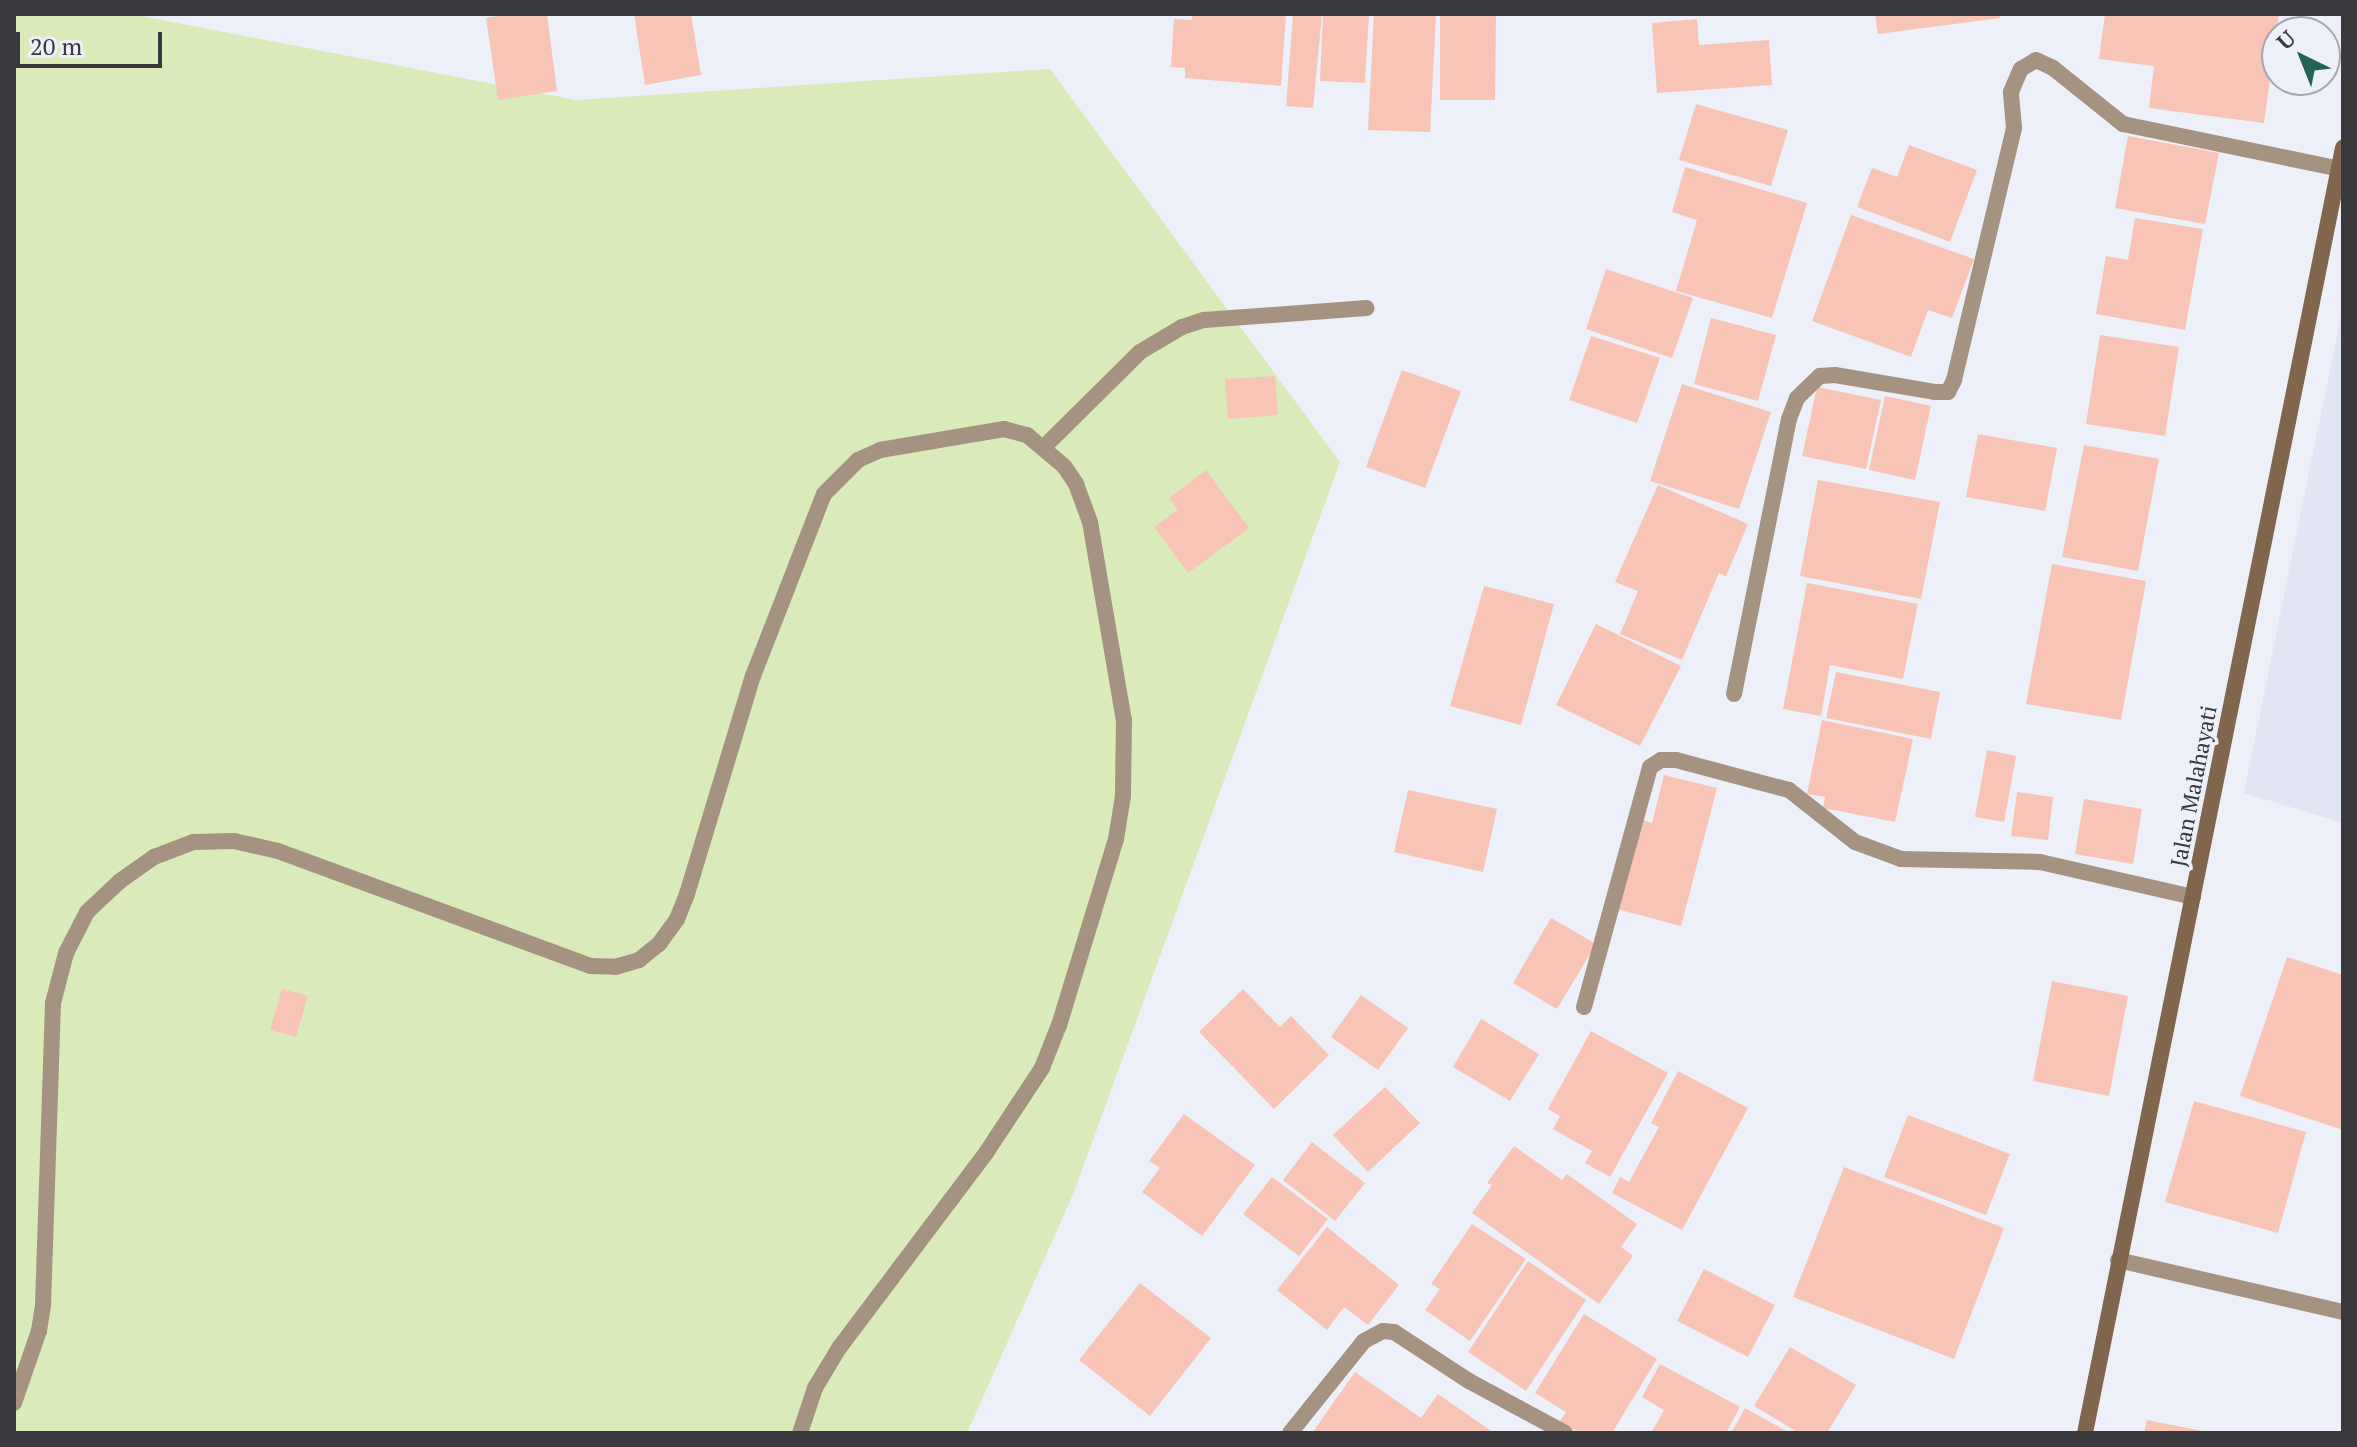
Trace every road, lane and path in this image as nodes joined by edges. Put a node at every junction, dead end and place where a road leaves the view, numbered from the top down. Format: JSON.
{"nodes":[{"id":1,"x":2343,"y":148,"type":"edge"},
{"id":2,"x":2340,"y":169,"type":"junction"},
{"id":3,"x":1367,"y":308,"type":"dead end"},
{"id":4,"x":1044,"y":447,"type":"junction"},
{"id":5,"x":1734,"y":694,"type":"dead end"},
{"id":6,"x":2193,"y":897,"type":"junction"},
{"id":7,"x":1584,"y":1007,"type":"dead end"},
{"id":8,"x":2118,"y":1260,"type":"junction"},
{"id":9,"x":2343,"y":1312,"type":"edge"},
{"id":10,"x":14,"y":1403,"type":"edge"},
{"id":11,"x":800,"y":1433,"type":"edge"},
{"id":12,"x":1290,"y":1433,"type":"edge"},
{"id":13,"x":1565,"y":1433,"type":"edge"},
{"id":14,"x":2085,"y":1433,"type":"edge"}],
"edges":[{"from":1,"to":2,"type":"main road","name":"Jalan Malahayati"},
{"from":2,"to":5,"type":"street"},
{"from":2,"to":6,"type":"main road","name":"Jalan Malahayati"},
{"from":3,"to":4,"type":"street"},
{"from":4,"to":10,"type":"street"},
{"from":4,"to":11,"type":"street"},
{"from":6,"to":7,"type":"street"},
{"from":6,"to":8,"type":"main road","name":"Jalan Malahayati"},
{"from":8,"to":9,"type":"street"},
{"from":8,"to":14,"type":"main road","name":"Jalan Malahayati"},
{"from":12,"to":13,"type":"street"}]}
